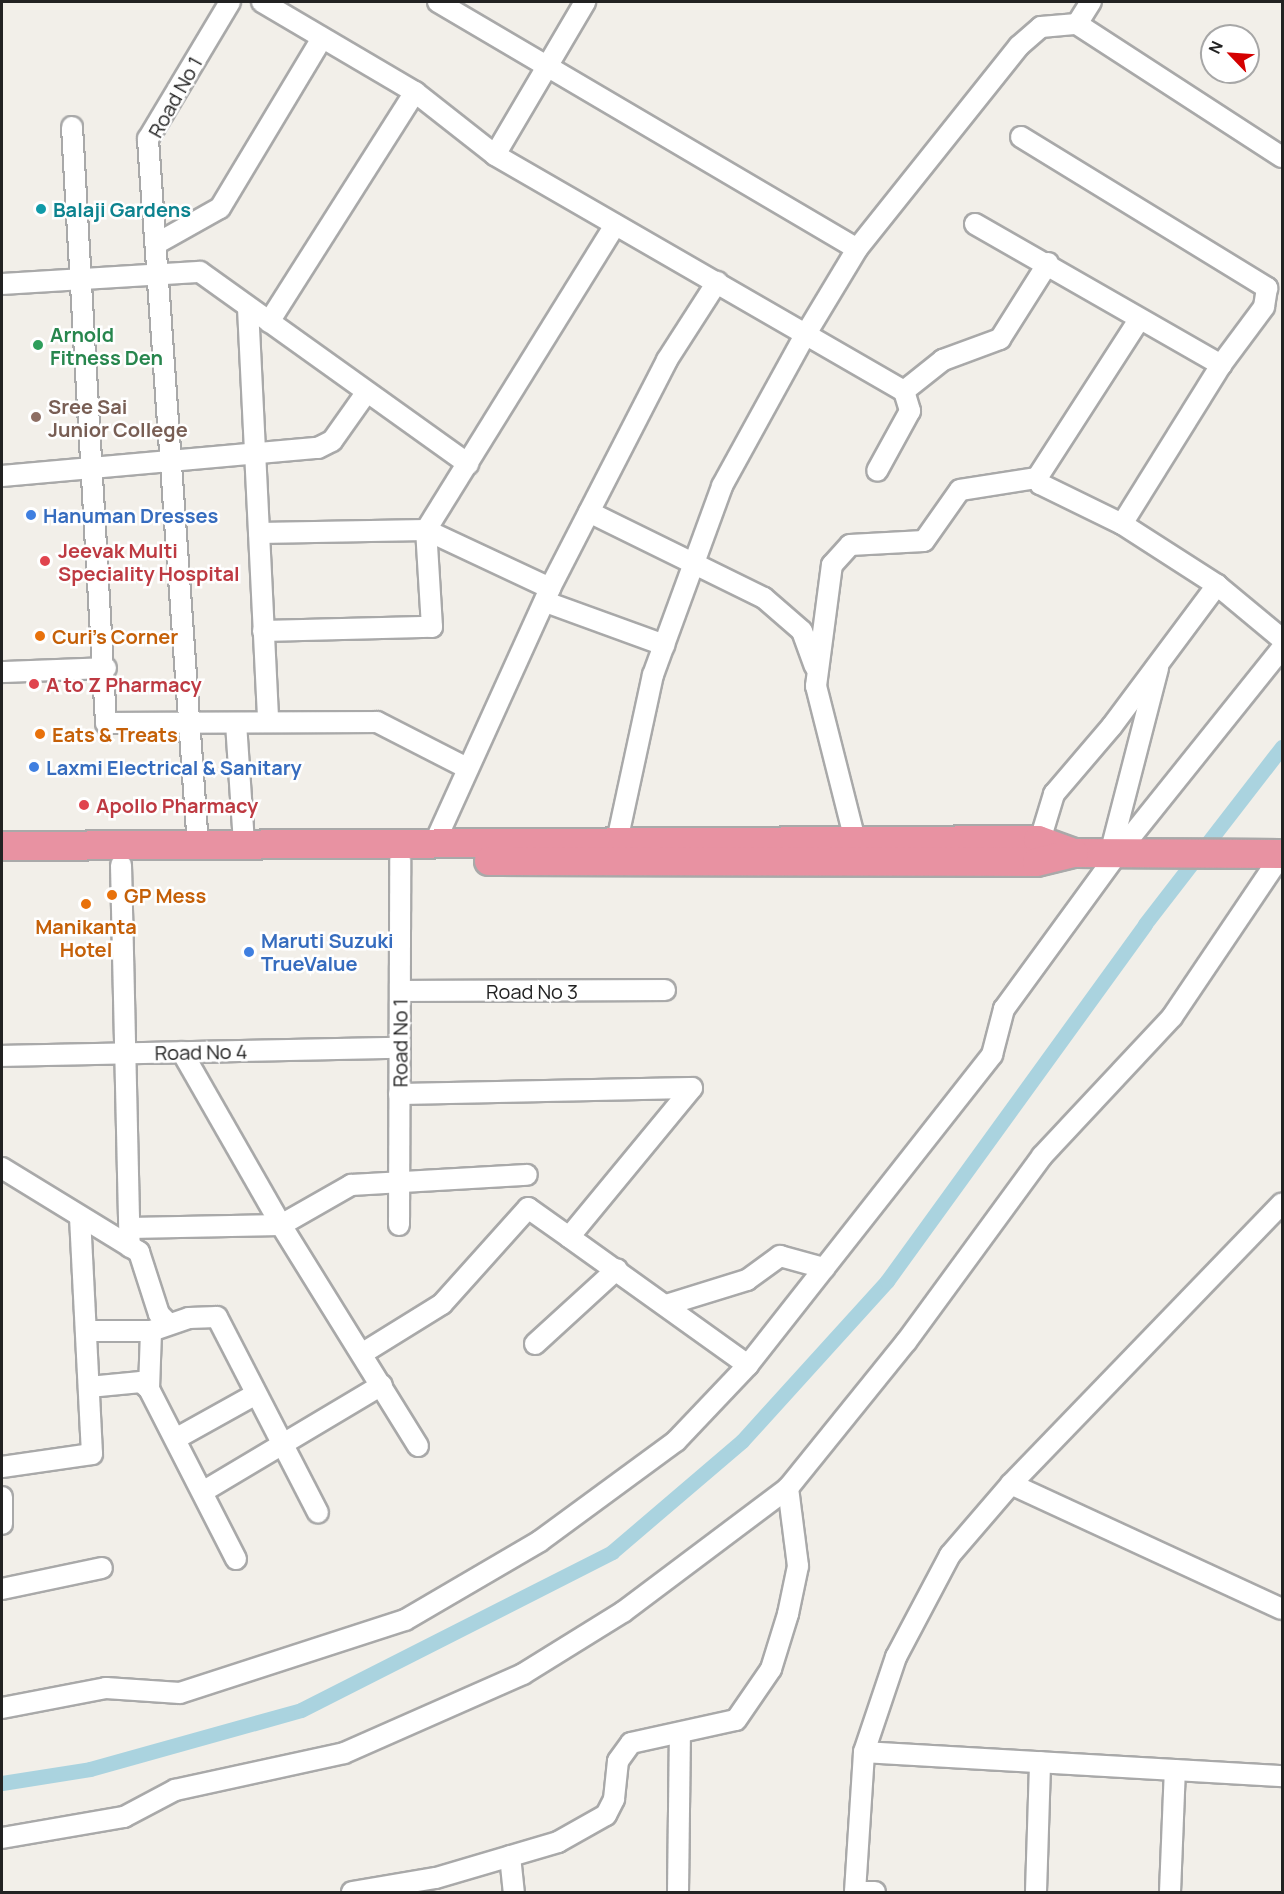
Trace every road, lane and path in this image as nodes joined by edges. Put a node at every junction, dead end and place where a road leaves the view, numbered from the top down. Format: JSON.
{"nodes":[{"id":1,"x":230,"y":2,"type":"edge"},
{"id":2,"x":262,"y":2,"type":"edge"},
{"id":3,"x":438,"y":2,"type":"edge"},
{"id":4,"x":585,"y":2,"type":"edge"},
{"id":5,"x":1091,"y":2,"type":"edge"},
{"id":6,"x":1077,"y":24,"type":"junction"},
{"id":7,"x":322,"y":38,"type":"junction"},
{"id":8,"x":545,"y":63,"type":"junction"},
{"id":9,"x":415,"y":92,"type":"junction"},
{"id":10,"x":72,"y":127,"type":"dead end"},
{"id":11,"x":1021,"y":137,"type":"dead end"},
{"id":12,"x":495,"y":155,"type":"junction"},
{"id":13,"x":1282,"y":158,"type":"edge"},
{"id":14,"x":975,"y":224,"type":"dead end"},
{"id":15,"x":615,"y":225,"type":"junction"},
{"id":16,"x":156,"y":244,"type":"junction"},
{"id":17,"x":857,"y":249,"type":"junction"},
{"id":18,"x":1048,"y":263,"type":"junction"},
{"id":19,"x":157,"y":275,"type":"junction"},
{"id":20,"x":80,"y":279,"type":"junction"},
{"id":21,"x":717,"y":282,"type":"junction"},
{"id":22,"x":2,"y":284,"type":"edge"},
{"id":23,"x":248,"y":308,"type":"junction"},
{"id":24,"x":1139,"y":320,"type":"junction"},
{"id":25,"x":270,"y":322,"type":"junction"},
{"id":26,"x":804,"y":337,"type":"junction"},
{"id":27,"x":1221,"y":365,"type":"junction"},
{"id":28,"x":904,"y":391,"type":"junction"},
{"id":29,"x":366,"y":393,"type":"junction"},
{"id":30,"x":255,"y":455,"type":"junction"},
{"id":31,"x":170,"y":462,"type":"junction"},
{"id":32,"x":468,"y":465,"type":"junction"},
{"id":33,"x":93,"y":469,"type":"junction"},
{"id":34,"x":878,"y":471,"type":"dead end"},
{"id":35,"x":2,"y":476,"type":"edge"},
{"id":36,"x":1037,"y":478,"type":"junction"},
{"id":37,"x":589,"y":512,"type":"junction"},
{"id":38,"x":1122,"y":524,"type":"junction"},
{"id":39,"x":426,"y":530,"type":"junction"},
{"id":40,"x":259,"y":533,"type":"junction"},
{"id":41,"x":699,"y":562,"type":"junction"},
{"id":42,"x":1217,"y":585,"type":"junction"},
{"id":43,"x":548,"y":595,"type":"junction"},
{"id":44,"x":263,"y":631,"type":"junction"},
{"id":45,"x":1282,"y":639,"type":"edge"},
{"id":46,"x":664,"y":645,"type":"junction"},
{"id":47,"x":1282,"y":648,"type":"edge"},
{"id":48,"x":1160,"y":659,"type":"junction"},
{"id":49,"x":106,"y":668,"type":"junction"},
{"id":50,"x":817,"y":671,"type":"junction"},
{"id":51,"x":2,"y":672,"type":"edge"},
{"id":52,"x":268,"y":722,"type":"junction"},
{"id":53,"x":188,"y":723,"type":"junction"},
{"id":54,"x":236,"y":723,"type":"junction"},
{"id":55,"x":465,"y":768,"type":"junction"},
{"id":56,"x":855,"y":840,"type":"junction"},
{"id":57,"x":617,"y":841,"type":"junction"},
{"id":58,"x":435,"y":842,"type":"junction"},
{"id":59,"x":244,"y":845,"type":"junction"},
{"id":60,"x":2,"y":846,"type":"edge"},
{"id":61,"x":198,"y":846,"type":"junction"},
{"id":62,"x":1037,"y":851,"type":"junction"},
{"id":63,"x":1274,"y":853,"type":"edge"},
{"id":64,"x":1118,"y":854,"type":"junction"},
{"id":65,"x":400,"y":860,"type":"junction"},
{"id":66,"x":2,"y":865,"type":"edge"},
{"id":67,"x":122,"y":865,"type":"junction"},
{"id":68,"x":665,"y":990,"type":"dead end"},
{"id":69,"x":400,"y":991,"type":"junction"},
{"id":70,"x":400,"y":1048,"type":"junction"},
{"id":71,"x":182,"y":1052,"type":"junction"},
{"id":72,"x":123,"y":1053,"type":"junction"},
{"id":73,"x":2,"y":1056,"type":"edge"},
{"id":74,"x":399,"y":1094,"type":"junction"},
{"id":75,"x":2,"y":1168,"type":"edge"},
{"id":76,"x":527,"y":1175,"type":"dead end"},
{"id":77,"x":399,"y":1185,"type":"junction"},
{"id":78,"x":1282,"y":1203,"type":"edge"},
{"id":79,"x":80,"y":1217,"type":"junction"},
{"id":80,"x":281,"y":1225,"type":"junction"},
{"id":81,"x":399,"y":1225,"type":"dead end"},
{"id":82,"x":569,"y":1237,"type":"junction"},
{"id":83,"x":130,"y":1238,"type":"junction"},
{"id":84,"x":824,"y":1268,"type":"junction"},
{"id":85,"x":617,"y":1269,"type":"junction"},
{"id":86,"x":666,"y":1305,"type":"junction"},
{"id":87,"x":169,"y":1324,"type":"junction"},
{"id":88,"x":87,"y":1331,"type":"junction"},
{"id":89,"x":151,"y":1331,"type":"junction"},
{"id":90,"x":535,"y":1344,"type":"dead end"},
{"id":91,"x":363,"y":1353,"type":"junction"},
{"id":92,"x":748,"y":1365,"type":"junction"},
{"id":93,"x":382,"y":1385,"type":"junction"},
{"id":94,"x":90,"y":1387,"type":"junction"},
{"id":95,"x":149,"y":1389,"type":"junction"},
{"id":96,"x":256,"y":1394,"type":"junction"},
{"id":97,"x":177,"y":1438,"type":"junction"},
{"id":98,"x":282,"y":1444,"type":"junction"},
{"id":99,"x":418,"y":1446,"type":"dead end"},
{"id":100,"x":2,"y":1467,"type":"edge"},
{"id":101,"x":1011,"y":1484,"type":"junction"},
{"id":102,"x":788,"y":1488,"type":"junction"},
{"id":103,"x":204,"y":1491,"type":"junction"},
{"id":104,"x":2,"y":1497,"type":"edge"},
{"id":105,"x":318,"y":1513,"type":"dead end"},
{"id":106,"x":4,"y":1523,"type":"edge"},
{"id":107,"x":236,"y":1559,"type":"dead end"},
{"id":108,"x":102,"y":1568,"type":"dead end"},
{"id":109,"x":2,"y":1589,"type":"edge"},
{"id":110,"x":1282,"y":1609,"type":"edge"},
{"id":111,"x":2,"y":1708,"type":"edge"},
{"id":112,"x":680,"y":1737,"type":"junction"},
{"id":113,"x":864,"y":1752,"type":"junction"},
{"id":114,"x":1040,"y":1762,"type":"junction"},
{"id":115,"x":1175,"y":1770,"type":"junction"},
{"id":116,"x":1282,"y":1776,"type":"edge"},
{"id":117,"x":2,"y":1838,"type":"edge"},
{"id":118,"x":510,"y":1856,"type":"junction"},
{"id":119,"x":359,"y":1892,"type":"edge"},
{"id":120,"x":862,"y":1892,"type":"edge"},
{"id":121,"x":514,"y":1893,"type":"edge"},
{"id":122,"x":678,"y":1893,"type":"edge"},
{"id":123,"x":1036,"y":1893,"type":"edge"},
{"id":124,"x":1170,"y":1893,"type":"edge"}],
"edges":[{"from":1,"to":16,"type":"street","name":"Road No 1"},
{"from":2,"to":7,"type":"street"},
{"from":3,"to":8,"type":"street"},
{"from":4,"to":8,"type":"street"},
{"from":5,"to":6,"type":"street"},
{"from":6,"to":13,"type":"street"},
{"from":6,"to":17,"type":"street"},
{"from":7,"to":9,"type":"street"},
{"from":7,"to":16,"type":"street"},
{"from":8,"to":12,"type":"street"},
{"from":8,"to":17,"type":"street"},
{"from":9,"to":12,"type":"street"},
{"from":9,"to":25,"type":"street"},
{"from":10,"to":20,"type":"street"},
{"from":11,"to":27,"type":"street"},
{"from":12,"to":15,"type":"street"},
{"from":14,"to":18,"type":"street"},
{"from":15,"to":21,"type":"street"},
{"from":15,"to":32,"type":"street"},
{"from":16,"to":19,"type":"street","name":"Road No 1"},
{"from":17,"to":26,"type":"street"},
{"from":18,"to":24,"type":"street"},
{"from":18,"to":28,"type":"street"},
{"from":19,"to":20,"type":"street"},
{"from":19,"to":23,"type":"street"},
{"from":19,"to":31,"type":"street","name":"Road No 1"},
{"from":20,"to":22,"type":"street"},
{"from":20,"to":33,"type":"street"},
{"from":21,"to":26,"type":"street"},
{"from":21,"to":37,"type":"street"},
{"from":23,"to":25,"type":"street"},
{"from":23,"to":30,"type":"street"},
{"from":24,"to":27,"type":"street"},
{"from":24,"to":36,"type":"street"},
{"from":25,"to":29,"type":"street"},
{"from":26,"to":28,"type":"street"},
{"from":26,"to":41,"type":"street"},
{"from":27,"to":38,"type":"street"},
{"from":28,"to":34,"type":"street"},
{"from":29,"to":30,"type":"street"},
{"from":29,"to":32,"type":"street"},
{"from":30,"to":31,"type":"street"},
{"from":30,"to":40,"type":"street"},
{"from":31,"to":33,"type":"street"},
{"from":31,"to":53,"type":"street","name":"Road No 1"},
{"from":32,"to":39,"type":"street"},
{"from":33,"to":35,"type":"street"},
{"from":33,"to":49,"type":"street"},
{"from":36,"to":38,"type":"street"},
{"from":36,"to":50,"type":"street"},
{"from":37,"to":41,"type":"street"},
{"from":37,"to":43,"type":"street"},
{"from":38,"to":42,"type":"street"},
{"from":39,"to":40,"type":"street"},
{"from":39,"to":43,"type":"street"},
{"from":39,"to":44,"type":"street"},
{"from":40,"to":44,"type":"street"},
{"from":41,"to":46,"type":"street"},
{"from":41,"to":50,"type":"street"},
{"from":42,"to":45,"type":"street"},
{"from":42,"to":48,"type":"street"},
{"from":43,"to":46,"type":"street"},
{"from":43,"to":55,"type":"street"},
{"from":44,"to":52,"type":"street"},
{"from":46,"to":57,"type":"street"},
{"from":47,"to":64,"type":"street"},
{"from":48,"to":62,"type":"street"},
{"from":48,"to":64,"type":"street"},
{"from":49,"to":51,"type":"street"},
{"from":49,"to":53,"type":"street"},
{"from":50,"to":56,"type":"street"},
{"from":52,"to":54,"type":"street"},
{"from":52,"to":55,"type":"street"},
{"from":53,"to":54,"type":"street"},
{"from":53,"to":61,"type":"street","name":"Road No 1"},
{"from":54,"to":59,"type":"street"},
{"from":55,"to":58,"type":"street"},
{"from":56,"to":57,"type":"highway"},
{"from":56,"to":62,"type":"highway"},
{"from":57,"to":58,"type":"highway"},
{"from":58,"to":59,"type":"highway"},
{"from":59,"to":61,"type":"highway"},
{"from":60,"to":61,"type":"highway"},
{"from":62,"to":64,"type":"highway"},
{"from":62,"to":65,"type":"highway"},
{"from":63,"to":64,"type":"highway"},
{"from":63,"to":102,"type":"street"},
{"from":64,"to":84,"type":"street"},
{"from":65,"to":67,"type":"highway"},
{"from":65,"to":69,"type":"street","name":"Road No 1"},
{"from":66,"to":67,"type":"highway"},
{"from":67,"to":72,"type":"street"},
{"from":68,"to":69,"type":"street","name":"Road No 3"},
{"from":69,"to":70,"type":"street","name":"Road No 1"},
{"from":70,"to":71,"type":"street","name":"Road No 4"},
{"from":70,"to":74,"type":"street","name":"Road No 1"},
{"from":71,"to":72,"type":"street","name":"Road No 4"},
{"from":71,"to":80,"type":"street"},
{"from":72,"to":73,"type":"street","name":"Road No 4"},
{"from":72,"to":83,"type":"street"},
{"from":74,"to":77,"type":"street","name":"Road No 1"},
{"from":74,"to":82,"type":"street"},
{"from":75,"to":79,"type":"street"},
{"from":76,"to":77,"type":"street"},
{"from":77,"to":80,"type":"street"},
{"from":77,"to":81,"type":"street","name":"Road No 1"},
{"from":78,"to":101,"type":"street"},
{"from":79,"to":83,"type":"street"},
{"from":79,"to":88,"type":"street"},
{"from":80,"to":83,"type":"street"},
{"from":80,"to":91,"type":"street"},
{"from":82,"to":85,"type":"street"},
{"from":82,"to":91,"type":"street"},
{"from":83,"to":87,"type":"street"},
{"from":84,"to":86,"type":"street"},
{"from":84,"to":92,"type":"street"},
{"from":85,"to":86,"type":"street"},
{"from":85,"to":90,"type":"street"},
{"from":86,"to":92,"type":"street"},
{"from":87,"to":89,"type":"street"},
{"from":87,"to":96,"type":"street"},
{"from":88,"to":89,"type":"street"},
{"from":88,"to":94,"type":"street"},
{"from":89,"to":95,"type":"street"},
{"from":91,"to":93,"type":"street"},
{"from":92,"to":111,"type":"street"},
{"from":93,"to":98,"type":"street"},
{"from":93,"to":99,"type":"street"},
{"from":94,"to":95,"type":"street"},
{"from":94,"to":100,"type":"street"},
{"from":95,"to":97,"type":"street"},
{"from":96,"to":97,"type":"street"},
{"from":96,"to":98,"type":"street"},
{"from":97,"to":103,"type":"street"},
{"from":98,"to":103,"type":"street"},
{"from":98,"to":105,"type":"street"},
{"from":101,"to":110,"type":"street"},
{"from":101,"to":113,"type":"street"},
{"from":102,"to":112,"type":"street"},
{"from":102,"to":117,"type":"street"},
{"from":103,"to":107,"type":"street"},
{"from":104,"to":106,"type":"street"},
{"from":108,"to":109,"type":"street"},
{"from":112,"to":118,"type":"street"},
{"from":112,"to":122,"type":"street"},
{"from":113,"to":114,"type":"street"},
{"from":113,"to":120,"type":"street"},
{"from":114,"to":115,"type":"street"},
{"from":114,"to":123,"type":"street"},
{"from":115,"to":116,"type":"street"},
{"from":115,"to":124,"type":"street"},
{"from":118,"to":119,"type":"street"},
{"from":118,"to":121,"type":"street"}]}
